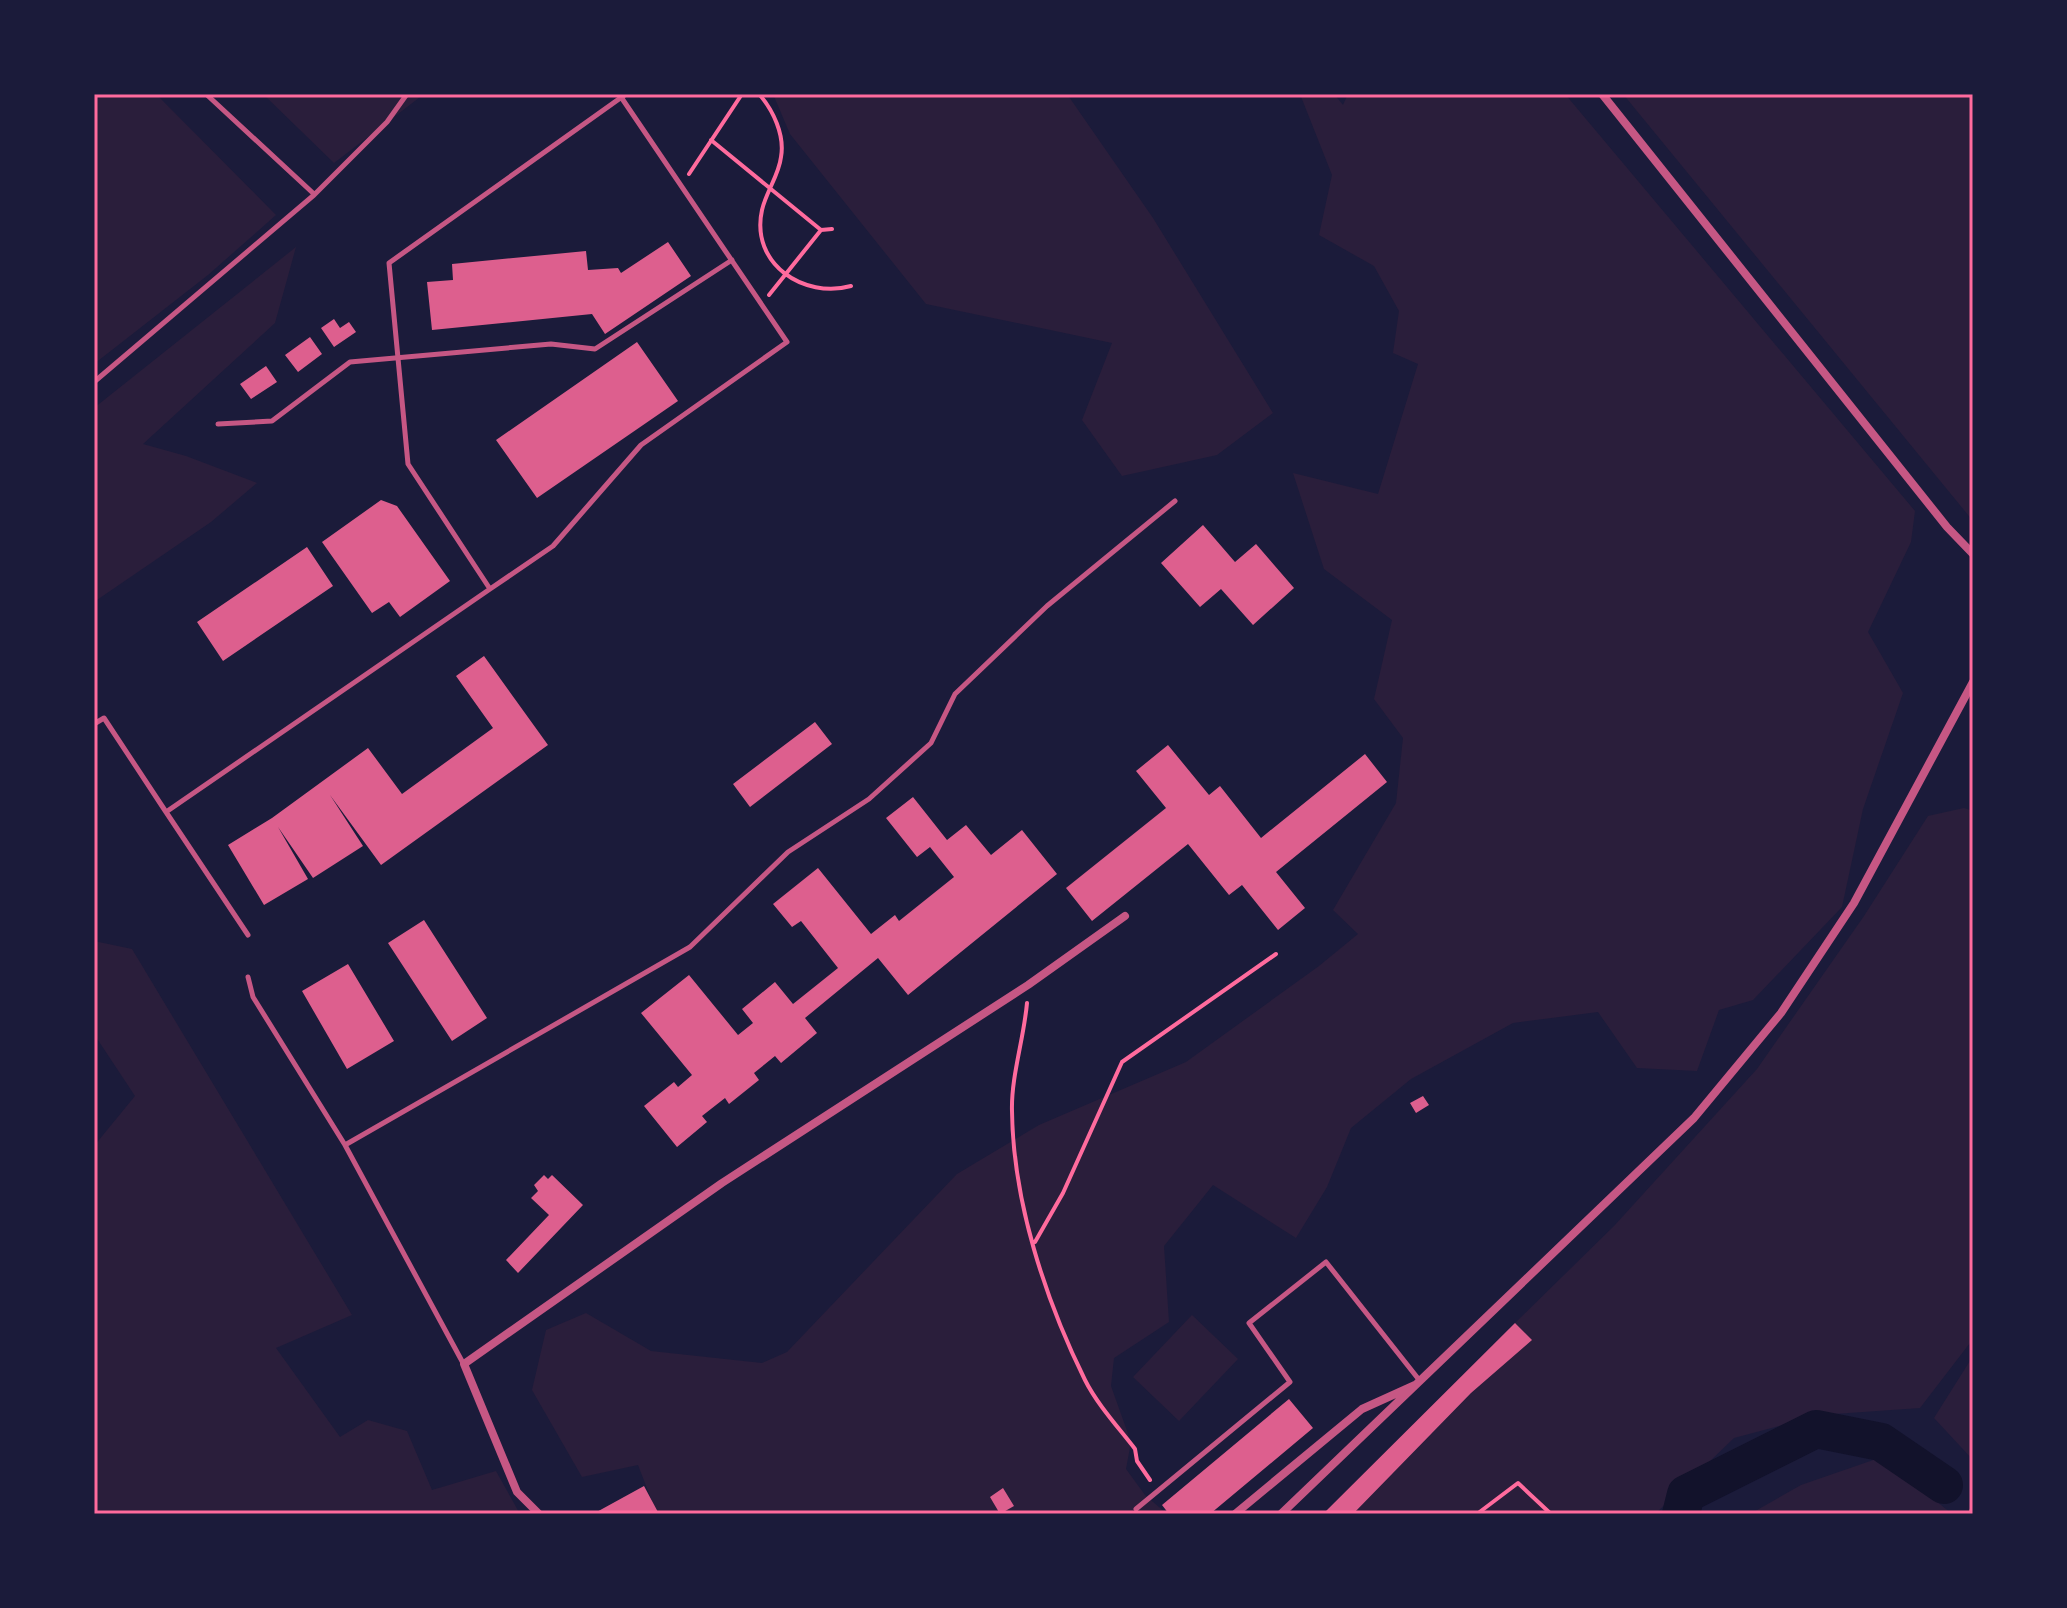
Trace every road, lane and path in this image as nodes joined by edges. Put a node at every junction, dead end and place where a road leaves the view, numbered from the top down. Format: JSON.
{"nodes":[{"id":1,"x":206,"y":94,"type":"edge"},
{"id":2,"x":407,"y":94,"type":"edge"},
{"id":3,"x":742,"y":94,"type":"edge"},
{"id":4,"x":759,"y":94,"type":"edge"},
{"id":5,"x":1602,"y":94,"type":"edge"},
{"id":6,"x":624,"y":96,"type":"edge"},
{"id":7,"x":711,"y":140,"type":"junction"},
{"id":8,"x":681,"y":186,"type":"junction"},
{"id":9,"x":769,"y":188,"type":"junction"},
{"id":10,"x":314,"y":195,"type":"junction"},
{"id":11,"x":832,"y":229,"type":"dead end"},
{"id":12,"x":821,"y":230,"type":"junction"},
{"id":13,"x":732,"y":260,"type":"junction"},
{"id":14,"x":785,"y":275,"type":"junction"},
{"id":15,"x":851,"y":286,"type":"dead end"},
{"id":16,"x":761,"y":304,"type":"junction"},
{"id":17,"x":398,"y":356,"type":"junction"},
{"id":18,"x":94,"y":382,"type":"edge"},
{"id":19,"x":218,"y":424,"type":"dead end"},
{"id":20,"x":1175,"y":501,"type":"dead end"},
{"id":21,"x":1973,"y":554,"type":"edge"},
{"id":22,"x":490,"y":589,"type":"junction"},
{"id":23,"x":1973,"y":682,"type":"edge"},
{"id":24,"x":94,"y":724,"type":"edge"},
{"id":25,"x":166,"y":812,"type":"junction"},
{"id":26,"x":1125,"y":916,"type":"dead end"},
{"id":27,"x":248,"y":935,"type":"dead end"},
{"id":28,"x":1276,"y":954,"type":"dead end"},
{"id":29,"x":248,"y":977,"type":"dead end"},
{"id":30,"x":1028,"y":985,"type":"junction"},
{"id":31,"x":345,"y":1145,"type":"junction"},
{"id":32,"x":1034,"y":1244,"type":"junction"},
{"id":33,"x":464,"y":1364,"type":"junction"},
{"id":34,"x":1421,"y":1382,"type":"junction"},
{"id":35,"x":1159,"y":1492,"type":"junction"},
{"id":36,"x":1136,"y":1509,"type":"dead end"},
{"id":37,"x":539,"y":1514,"type":"edge"},
{"id":38,"x":1235,"y":1514,"type":"edge"},
{"id":39,"x":1281,"y":1514,"type":"edge"},
{"id":40,"x":1477,"y":1514,"type":"edge"},
{"id":41,"x":1551,"y":1514,"type":"edge"}],
"edges":[{"from":1,"to":10,"type":"lane"},
{"from":2,"to":10,"type":"lane"},
{"from":3,"to":7,"type":"path"},
{"from":4,"to":9,"type":"path"},
{"from":5,"to":21,"type":"street"},
{"from":6,"to":8,"type":"lane"},
{"from":6,"to":17,"type":"lane"},
{"from":7,"to":8,"type":"path"},
{"from":7,"to":9,"type":"path"},
{"from":8,"to":13,"type":"lane"},
{"from":9,"to":12,"type":"path"},
{"from":9,"to":14,"type":"path"},
{"from":10,"to":18,"type":"lane"},
{"from":11,"to":12,"type":"path"},
{"from":12,"to":14,"type":"path"},
{"from":13,"to":16,"type":"lane"},
{"from":13,"to":17,"type":"lane"},
{"from":14,"to":15,"type":"path"},
{"from":14,"to":16,"type":"path"},
{"from":16,"to":22,"type":"lane"},
{"from":17,"to":19,"type":"lane"},
{"from":17,"to":22,"type":"lane"},
{"from":20,"to":31,"type":"lane"},
{"from":22,"to":25,"type":"lane"},
{"from":23,"to":34,"type":"street"},
{"from":24,"to":25,"type":"lane"},
{"from":25,"to":27,"type":"lane"},
{"from":26,"to":30,"type":"street"},
{"from":28,"to":32,"type":"path"},
{"from":29,"to":31,"type":"lane"},
{"from":30,"to":32,"type":"path"},
{"from":30,"to":33,"type":"street"},
{"from":31,"to":33,"type":"lane"},
{"from":32,"to":35,"type":"path"},
{"from":33,"to":37,"type":"street"},
{"from":34,"to":35,"type":"lane"},
{"from":34,"to":38,"type":"street"},
{"from":34,"to":39,"type":"street"},
{"from":35,"to":36,"type":"lane"},
{"from":40,"to":41,"type":"path"}]}
